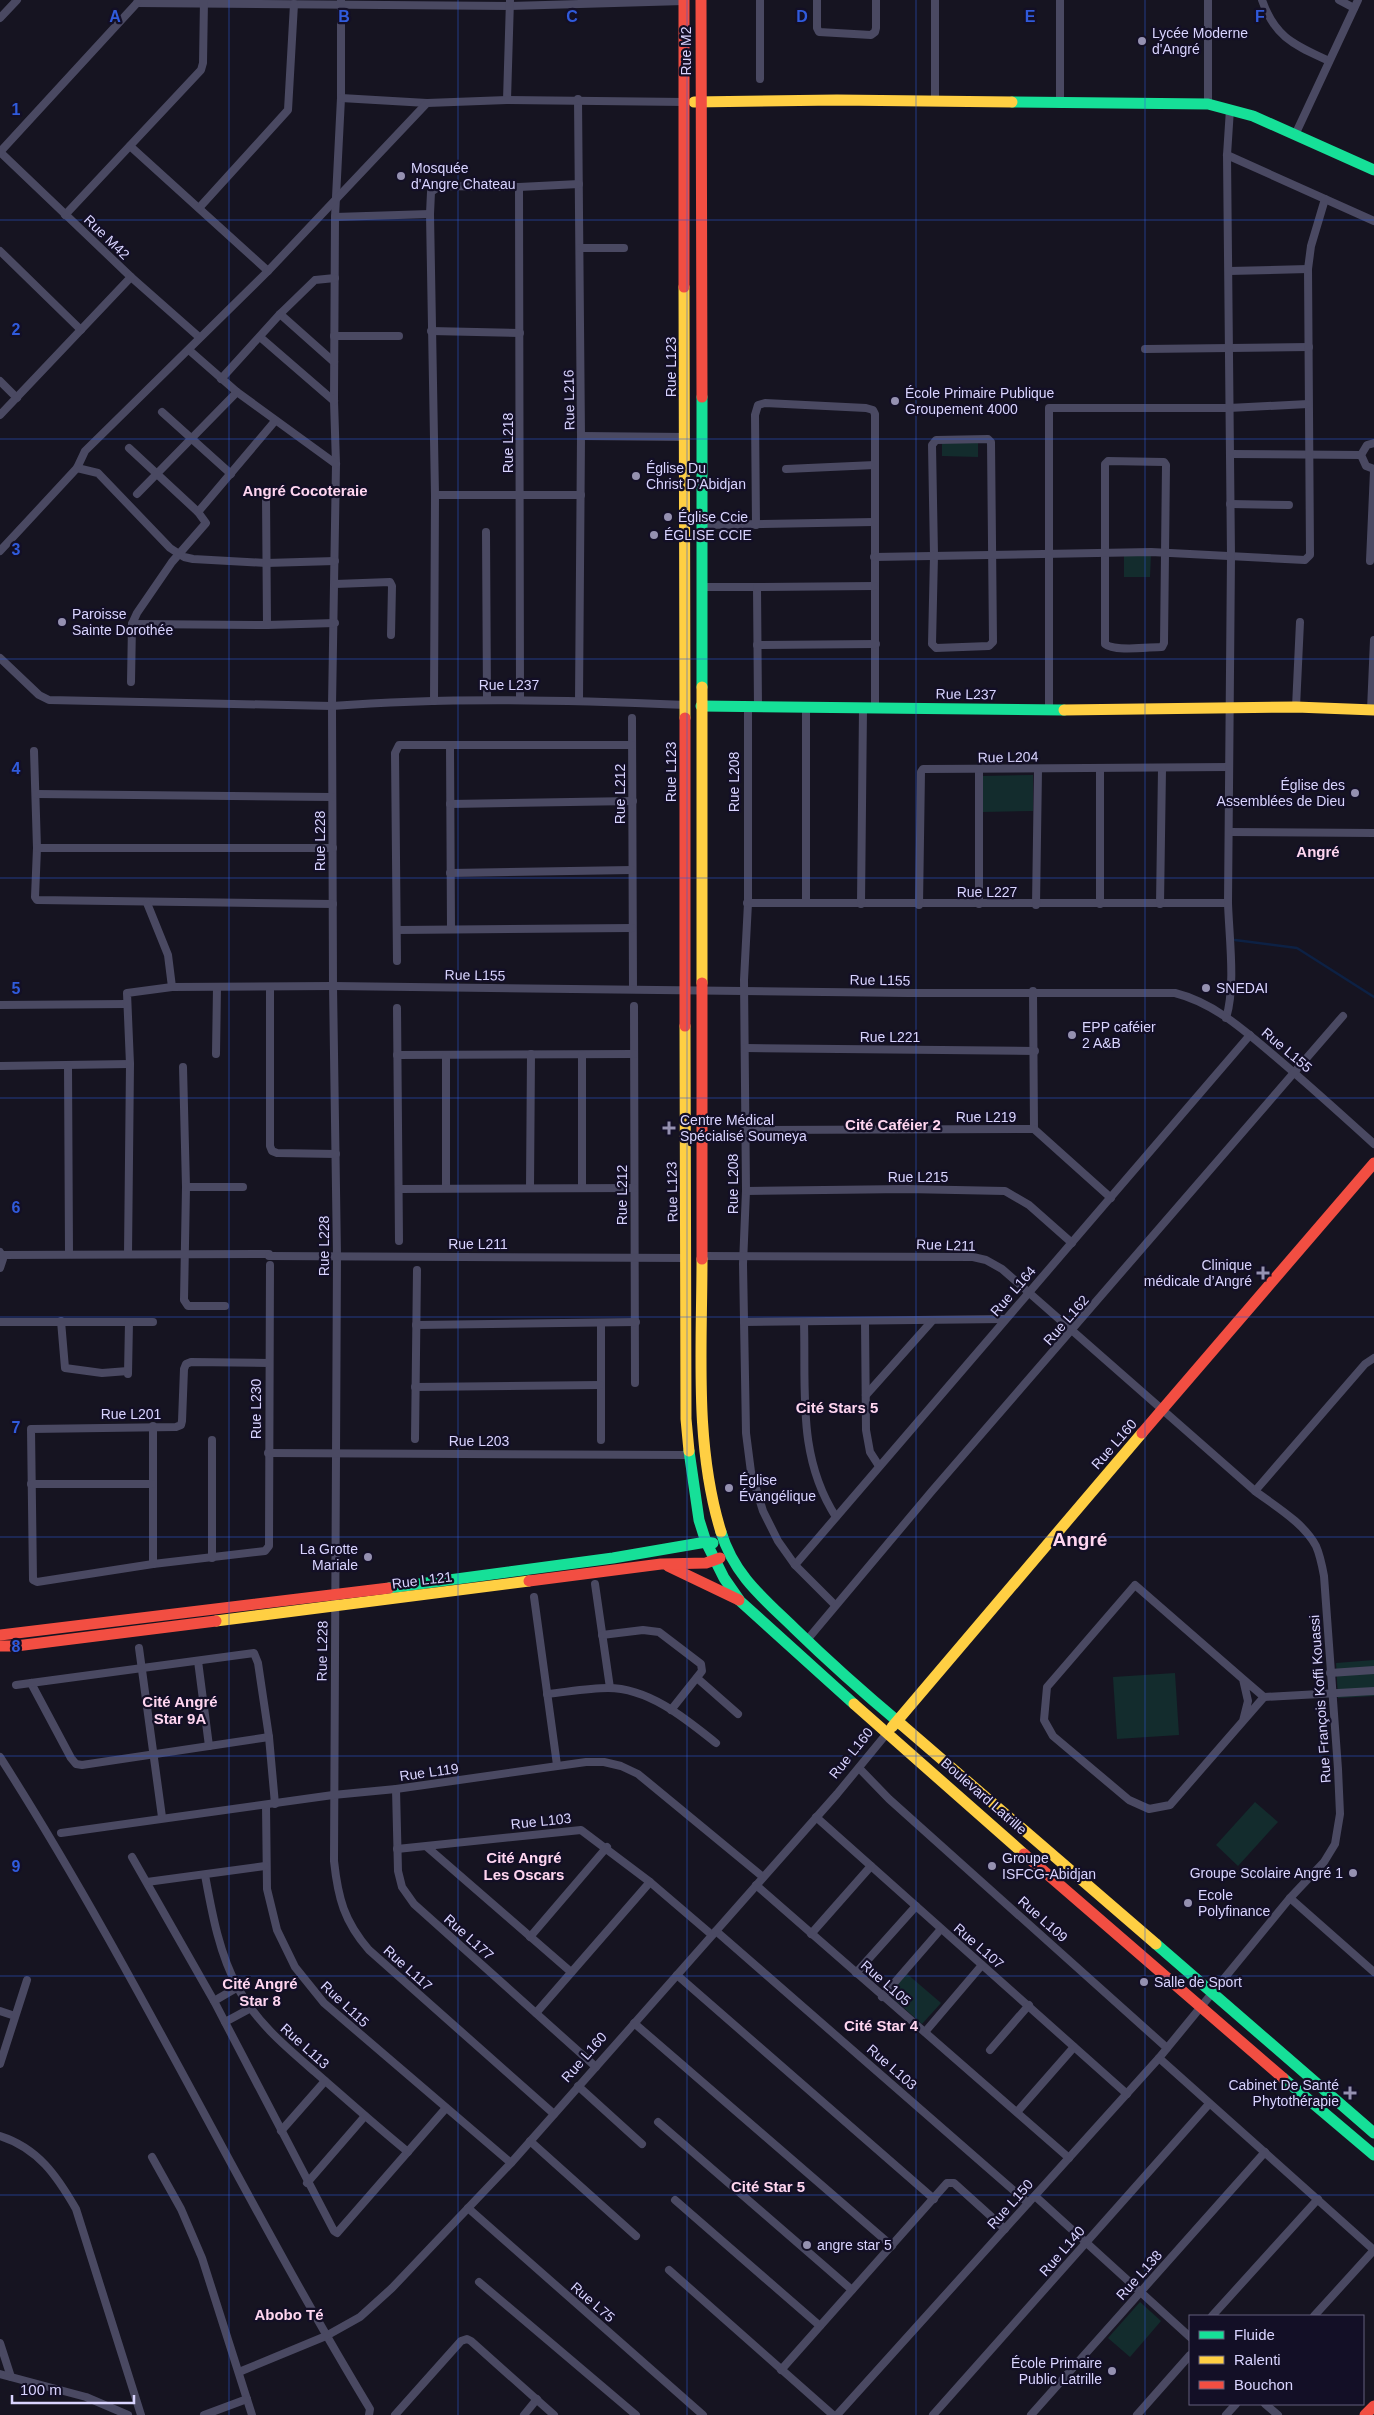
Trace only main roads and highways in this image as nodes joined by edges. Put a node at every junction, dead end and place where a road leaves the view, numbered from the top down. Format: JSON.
{"nodes":[{"id":1,"x":701,"y":0,"type":"edge"},
{"id":2,"x":684,"y":1,"type":"edge"},
{"id":3,"x":685,"y":102,"type":"junction"},
{"id":4,"x":702,"y":102,"type":"junction"},
{"id":5,"x":1374,"y":170,"type":"edge"},
{"id":6,"x":701,"y":706,"type":"junction"},
{"id":7,"x":1373,"y":710,"type":"edge"},
{"id":8,"x":1374,"y":1163,"type":"edge"},
{"id":9,"x":706,"y":1542,"type":"junction"},
{"id":10,"x":727,"y":1552,"type":"junction"},
{"id":11,"x":715,"y":1561,"type":"junction"},
{"id":12,"x":661,"y":1564,"type":"junction"},
{"id":13,"x":336,"y":1600,"type":"junction"},
{"id":14,"x":740,"y":1601,"type":"junction"},
{"id":15,"x":0,"y":1635,"type":"edge"},
{"id":16,"x":0,"y":1646,"type":"edge"},
{"id":17,"x":896,"y":1721,"type":"junction"},
{"id":18,"x":888,"y":1732,"type":"junction"},
{"id":19,"x":1374,"y":2133,"type":"edge"},
{"id":20,"x":1374,"y":2155,"type":"edge"},
{"id":21,"x":1374,"y":2406,"type":"edge"},
{"id":22,"x":1364,"y":2415,"type":"edge"}],
"edges":[{"from":1,"to":4,"type":"main road","name":"Rue M2"},
{"from":2,"to":3,"type":"main road","name":"Rue L123"},
{"from":3,"to":4,"type":"main road"},
{"from":3,"to":9,"type":"main road","name":"Rue L123"},
{"from":4,"to":5,"type":"main road"},
{"from":4,"to":6,"type":"main road"},
{"from":6,"to":7,"type":"main road","name":"Rue L237"},
{"from":6,"to":10,"type":"main road"},
{"from":8,"to":17,"type":"main road","name":"Rue L160"},
{"from":9,"to":10,"type":"main road"},
{"from":9,"to":11,"type":"main road","name":"Boulevard Latrille"},
{"from":9,"to":13,"type":"main road"},
{"from":10,"to":11,"type":"main road"},
{"from":10,"to":17,"type":"main road","name":"Boulevard Latrille"},
{"from":11,"to":12,"type":"main road","name":"Rue L121"},
{"from":11,"to":14,"type":"main road","name":"Boulevard Latrille"},
{"from":12,"to":13,"type":"main road","name":"Rue L121"},
{"from":12,"to":14,"type":"main road"},
{"from":13,"to":15,"type":"main road"},
{"from":13,"to":16,"type":"main road","name":"Rue L121"},
{"from":14,"to":18,"type":"main road","name":"Boulevard Latrille"},
{"from":17,"to":18,"type":"main road","name":"Rue L160"},
{"from":17,"to":19,"type":"main road","name":"Boulevard Latrille"},
{"from":18,"to":20,"type":"main road","name":"Boulevard Latrille"},
{"from":21,"to":22,"type":"main road"}]}
